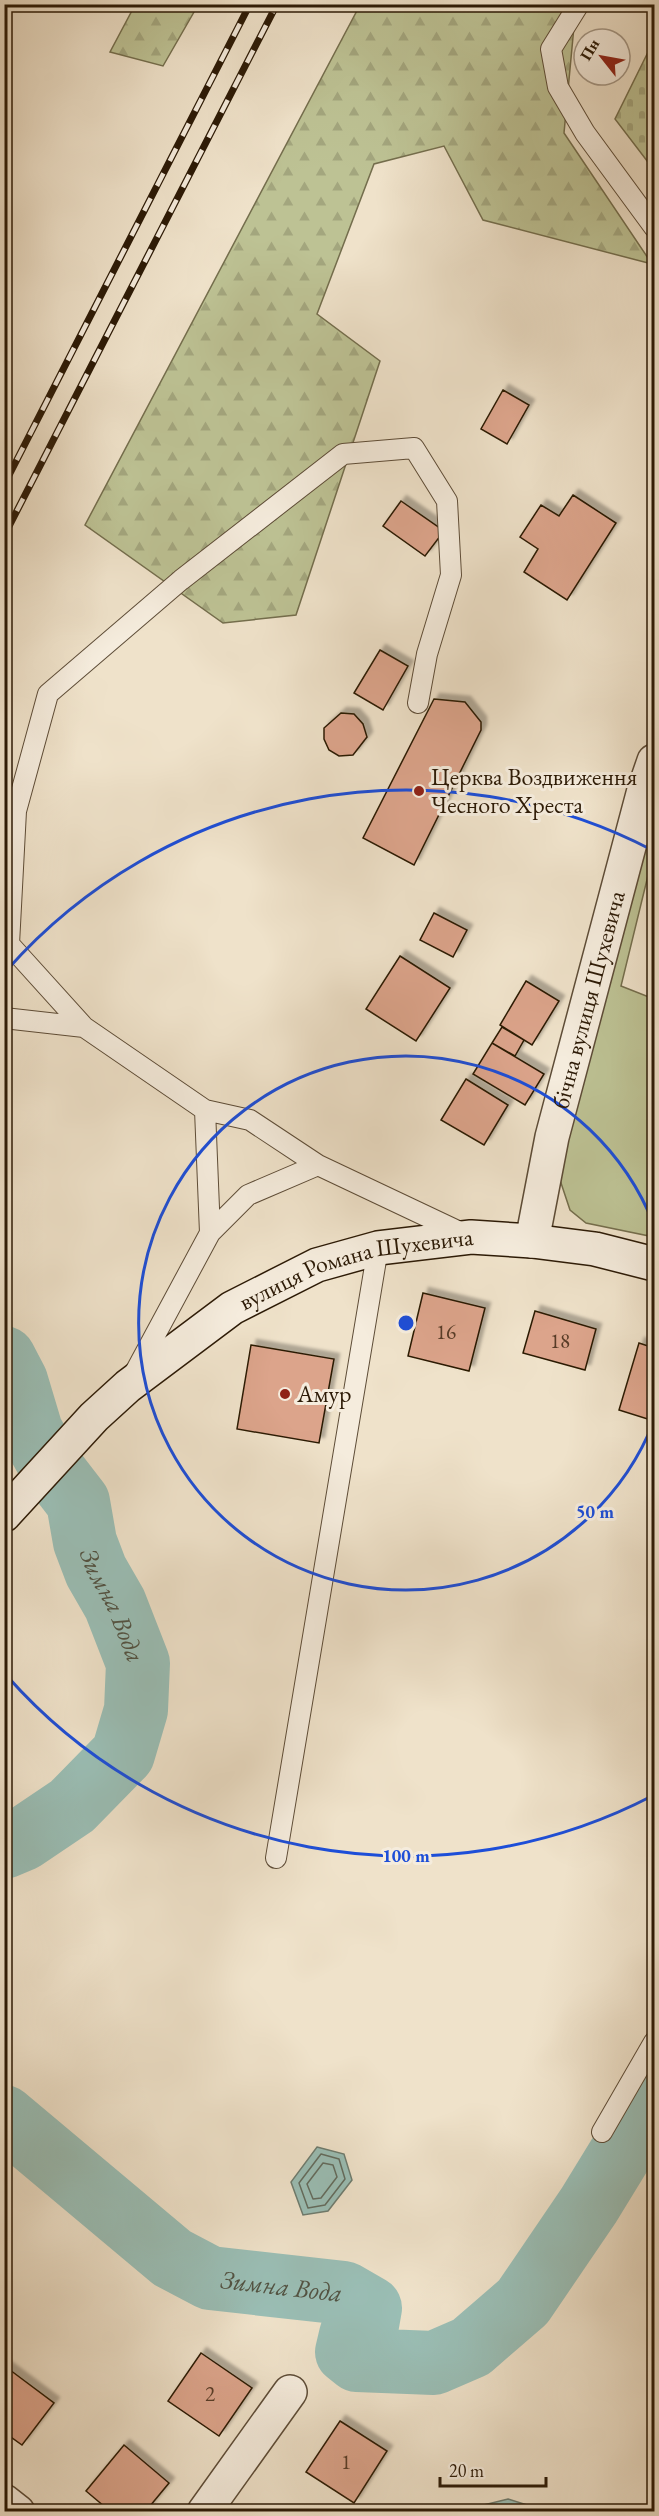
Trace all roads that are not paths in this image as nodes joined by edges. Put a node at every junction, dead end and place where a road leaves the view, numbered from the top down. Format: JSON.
{"nodes":[{"id":1,"x":579,"y":4,"type":"edge"},
{"id":2,"x":654,"y":227,"type":"edge"},
{"id":3,"x":418,"y":704,"type":"dead end"},
{"id":4,"x":654,"y":761,"type":"edge"},
{"id":5,"x":4,"y":1018,"type":"edge"},
{"id":6,"x":84,"y":1027,"type":"junction"},
{"id":7,"x":205,"y":1110,"type":"junction"},
{"id":8,"x":318,"y":1166,"type":"junction"},
{"id":9,"x":210,"y":1233,"type":"junction"},
{"id":10,"x":471,"y":1237,"type":"junction"},
{"id":11,"x":532,"y":1240,"type":"junction"},
{"id":12,"x":378,"y":1248,"type":"junction"},
{"id":13,"x":654,"y":1264,"type":"edge"},
{"id":14,"x":128,"y":1386,"type":"junction"},
{"id":15,"x":9,"y":1510,"type":"edge"},
{"id":16,"x":276,"y":1858,"type":"dead end"},
{"id":17,"x":654,"y":2042,"type":"edge"},
{"id":18,"x":602,"y":2132,"type":"dead end"},
{"id":19,"x":290,"y":2392,"type":"dead end"},
{"id":20,"x":4,"y":2501,"type":"edge"},
{"id":21,"x":18,"y":2511,"type":"edge"},
{"id":22,"x":204,"y":2511,"type":"edge"}],
"edges":[{"from":1,"to":2,"type":"lane"},
{"from":3,"to":6,"type":"lane"},
{"from":4,"to":11,"type":"main road","name":"бічна вулиця Шухевича"},
{"from":5,"to":6,"type":"lane"},
{"from":6,"to":7,"type":"lane"},
{"from":7,"to":8,"type":"lane"},
{"from":7,"to":9,"type":"lane"},
{"from":8,"to":9,"type":"lane"},
{"from":8,"to":10,"type":"lane"},
{"from":9,"to":14,"type":"lane"},
{"from":10,"to":11,"type":"main road","name":"вулиця Романа Шухевича"},
{"from":10,"to":12,"type":"main road","name":"вулиця Романа Шухевича"},
{"from":11,"to":13,"type":"main road","name":"вулиця Романа Шухевича"},
{"from":12,"to":14,"type":"main road","name":"вулиця Романа Шухевича"},
{"from":12,"to":16,"type":"lane"},
{"from":14,"to":15,"type":"main road","name":"вулиця Романа Шухевича"},
{"from":17,"to":18,"type":"lane"},
{"from":19,"to":22,"type":"main road"},
{"from":20,"to":21,"type":"main road"}]}
